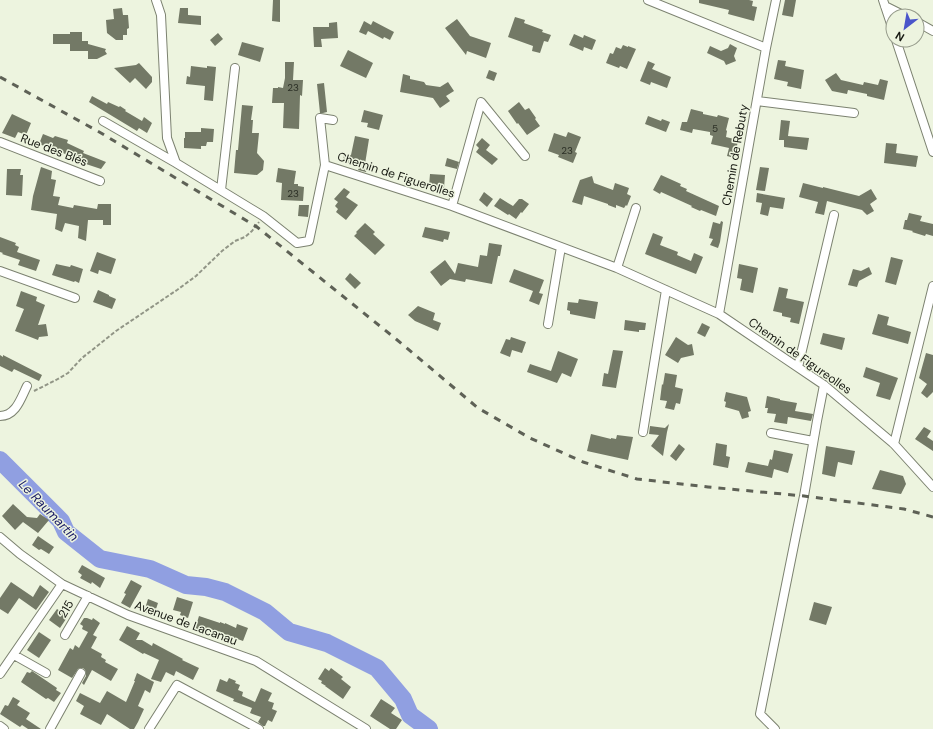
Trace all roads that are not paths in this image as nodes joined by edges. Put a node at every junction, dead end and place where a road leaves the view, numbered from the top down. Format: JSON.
{"nodes":[{"id":1,"x":156,"y":0,"type":"edge"},
{"id":2,"x":648,"y":0,"type":"edge"},
{"id":3,"x":776,"y":0,"type":"edge"},
{"id":4,"x":766,"y":48,"type":"junction"},
{"id":5,"x":899,"y":48,"type":"edge"},
{"id":6,"x":235,"y":68,"type":"dead end"},
{"id":7,"x":757,"y":101,"type":"junction"},
{"id":8,"x":854,"y":113,"type":"dead end"},
{"id":9,"x":333,"y":120,"type":"dead end"},
{"id":10,"x":103,"y":121,"type":"dead end"},
{"id":11,"x":0,"y":142,"type":"edge"},
{"id":12,"x":933,"y":152,"type":"edge"},
{"id":13,"x":525,"y":156,"type":"dead end"},
{"id":14,"x":176,"y":163,"type":"junction"},
{"id":15,"x":325,"y":165,"type":"junction"},
{"id":16,"x":100,"y":181,"type":"dead end"},
{"id":17,"x":221,"y":190,"type":"junction"},
{"id":18,"x":452,"y":206,"type":"junction"},
{"id":19,"x":636,"y":208,"type":"dead end"},
{"id":20,"x":834,"y":215,"type":"dead end"},
{"id":21,"x":561,"y":247,"type":"junction"},
{"id":22,"x":617,"y":268,"type":"junction"},
{"id":23,"x":0,"y":271,"type":"edge"},
{"id":24,"x":933,"y":286,"type":"edge"},
{"id":25,"x":666,"y":290,"type":"junction"},
{"id":26,"x":75,"y":298,"type":"dead end"},
{"id":27,"x":719,"y":314,"type":"junction"},
{"id":28,"x":548,"y":324,"type":"dead end"},
{"id":29,"x":798,"y":367,"type":"junction"},
{"id":30,"x":824,"y":385,"type":"junction"},
{"id":31,"x":27,"y":386,"type":"dead end"},
{"id":32,"x":0,"y":416,"type":"edge"},
{"id":33,"x":643,"y":432,"type":"dead end"},
{"id":34,"x":771,"y":433,"type":"dead end"},
{"id":35,"x":813,"y":441,"type":"junction"},
{"id":36,"x":894,"y":444,"type":"junction"},
{"id":37,"x":933,"y":487,"type":"edge"},
{"id":38,"x":0,"y":537,"type":"edge"},
{"id":39,"x":62,"y":584,"type":"junction"},
{"id":40,"x":88,"y":596,"type":"junction"},
{"id":41,"x":65,"y":635,"type":"dead end"},
{"id":42,"x":14,"y":655,"type":"junction"},
{"id":43,"x":46,"y":673,"type":"dead end"},
{"id":44,"x":81,"y":673,"type":"dead end"},
{"id":45,"x":0,"y":674,"type":"edge"},
{"id":46,"x":0,"y":726,"type":"edge"},
{"id":47,"x":4,"y":729,"type":"edge"},
{"id":48,"x":50,"y":729,"type":"edge"},
{"id":49,"x":150,"y":729,"type":"edge"},
{"id":50,"x":259,"y":729,"type":"edge"},
{"id":51,"x":366,"y":729,"type":"edge"},
{"id":52,"x":775,"y":729,"type":"edge"}],
"edges":[{"from":1,"to":14,"type":"street"},
{"from":2,"to":4,"type":"street"},
{"from":3,"to":4,"type":"street","name":"Chemin de Rebuty"},
{"from":4,"to":7,"type":"street","name":"Chemin de Rebuty"},
{"from":5,"to":12,"type":"street"},
{"from":6,"to":17,"type":"street"},
{"from":7,"to":8,"type":"street"},
{"from":7,"to":27,"type":"street","name":"Chemin de Rebuty"},
{"from":9,"to":15,"type":"street"},
{"from":10,"to":14,"type":"street","name":"Chemin de Figuerolles"},
{"from":11,"to":16,"type":"street","name":"Rue des Blés"},
{"from":13,"to":18,"type":"street"},
{"from":14,"to":17,"type":"street","name":"Chemin de Figuerolles"},
{"from":15,"to":17,"type":"street","name":"Chemin de Figuerolles"},
{"from":15,"to":18,"type":"street","name":"Chemin de Figuerolles"},
{"from":18,"to":21,"type":"street","name":"Chemin de Figuerolles"},
{"from":19,"to":22,"type":"street"},
{"from":20,"to":29,"type":"street"},
{"from":21,"to":22,"type":"street","name":"Chemin de Figuerolles"},
{"from":21,"to":28,"type":"street"},
{"from":22,"to":25,"type":"street","name":"Chemin de Figuerolles"},
{"from":23,"to":26,"type":"street"},
{"from":24,"to":36,"type":"street"},
{"from":25,"to":27,"type":"street","name":"Chemin de Figuerolles"},
{"from":25,"to":33,"type":"street"},
{"from":27,"to":29,"type":"street","name":"Chemin de Figureolles"},
{"from":29,"to":30,"type":"street","name":"Chemin de Figureolles"},
{"from":30,"to":35,"type":"street"},
{"from":30,"to":36,"type":"street","name":"Chemin de Figureolles"},
{"from":31,"to":32,"type":"street"},
{"from":34,"to":35,"type":"street"},
{"from":35,"to":52,"type":"street"},
{"from":36,"to":37,"type":"street","name":"Chemin de Figureolles"},
{"from":38,"to":39,"type":"street","name":"Avenue de Lacanau"},
{"from":39,"to":40,"type":"street","name":"Avenue de Lacanau"},
{"from":39,"to":42,"type":"street"},
{"from":40,"to":41,"type":"street","name":"215"},
{"from":40,"to":51,"type":"street","name":"Avenue de Lacanau"},
{"from":42,"to":43,"type":"street"},
{"from":42,"to":45,"type":"street"},
{"from":44,"to":48,"type":"street"},
{"from":46,"to":47,"type":"street"},
{"from":49,"to":50,"type":"street"}]}
